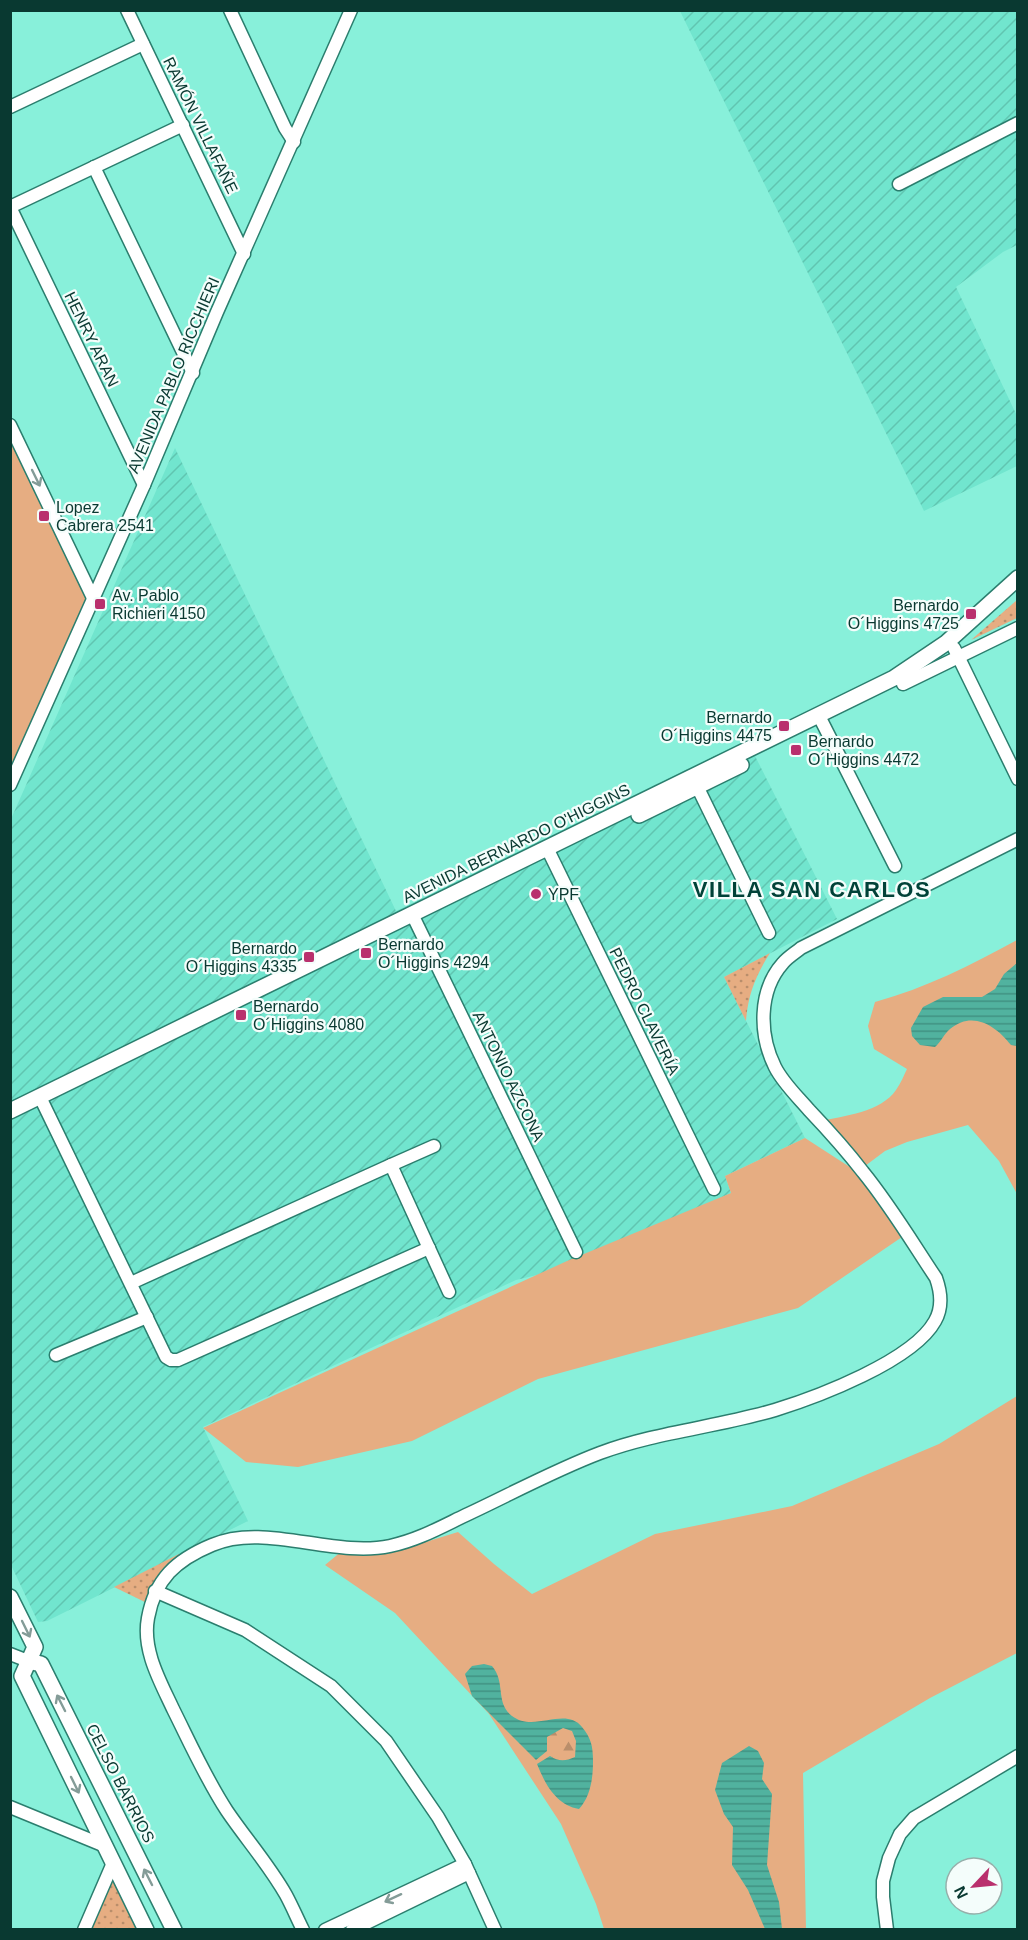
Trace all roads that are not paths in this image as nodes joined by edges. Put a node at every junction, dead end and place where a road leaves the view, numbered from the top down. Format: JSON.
{"nodes":[{"id":1,"x":127,"y":10,"type":"edge"},
{"id":2,"x":230,"y":10,"type":"edge"},
{"id":3,"x":347,"y":14,"type":"edge"},
{"id":4,"x":143,"y":44,"type":"junction"},
{"id":5,"x":10,"y":107,"type":"edge"},
{"id":6,"x":1017,"y":123,"type":"edge"},
{"id":7,"x":183,"y":125,"type":"junction"},
{"id":8,"x":294,"y":142,"type":"junction"},
{"id":9,"x":94,"y":167,"type":"junction"},
{"id":10,"x":899,"y":184,"type":"dead end"},
{"id":11,"x":10,"y":207,"type":"edge"},
{"id":12,"x":244,"y":254,"type":"junction"},
{"id":13,"x":193,"y":373,"type":"junction"},
{"id":14,"x":10,"y":425,"type":"edge"},
{"id":15,"x":144,"y":485,"type":"junction"},
{"id":16,"x":1017,"y":578,"type":"edge"},
{"id":17,"x":1017,"y":592,"type":"edge"},
{"id":18,"x":93,"y":598,"type":"junction"},
{"id":19,"x":1017,"y":628,"type":"edge"},
{"id":20,"x":956,"y":653,"type":"junction"},
{"id":21,"x":821,"y":721,"type":"junction"},
{"id":22,"x":1017,"y":779,"type":"edge"},
{"id":23,"x":695,"y":782,"type":"junction"},
{"id":24,"x":10,"y":785,"type":"edge"},
{"id":25,"x":1017,"y":838,"type":"edge"},
{"id":26,"x":549,"y":853,"type":"junction"},
{"id":27,"x":895,"y":866,"type":"dead end"},
{"id":28,"x":414,"y":919,"type":"junction"},
{"id":29,"x":769,"y":933,"type":"dead end"},
{"id":30,"x":42,"y":1101,"type":"junction"},
{"id":31,"x":10,"y":1111,"type":"edge"},
{"id":32,"x":10,"y":1121,"type":"edge"},
{"id":33,"x":434,"y":1146,"type":"dead end"},
{"id":34,"x":391,"y":1166,"type":"junction"},
{"id":35,"x":714,"y":1189,"type":"dead end"},
{"id":36,"x":429,"y":1248,"type":"junction"},
{"id":37,"x":576,"y":1252,"type":"dead end"},
{"id":38,"x":131,"y":1283,"type":"junction"},
{"id":39,"x":449,"y":1292,"type":"dead end"},
{"id":40,"x":147,"y":1317,"type":"junction"},
{"id":41,"x":56,"y":1355,"type":"dead end"},
{"id":42,"x":155,"y":1591,"type":"junction"},
{"id":43,"x":10,"y":1597,"type":"edge"},
{"id":44,"x":10,"y":1654,"type":"edge"},
{"id":45,"x":28,"y":1661,"type":"junction"},
{"id":46,"x":1017,"y":1756,"type":"edge"},
{"id":47,"x":10,"y":1807,"type":"edge"},
{"id":48,"x":105,"y":1846,"type":"junction"},
{"id":49,"x":113,"y":1863,"type":"junction"},
{"id":50,"x":467,"y":1869,"type":"junction"},
{"id":51,"x":84,"y":1929,"type":"edge"},
{"id":52,"x":146,"y":1929,"type":"edge"},
{"id":53,"x":174,"y":1929,"type":"edge"},
{"id":54,"x":303,"y":1929,"type":"edge"},
{"id":55,"x":325,"y":1929,"type":"edge"},
{"id":56,"x":352,"y":1929,"type":"edge"},
{"id":57,"x":495,"y":1929,"type":"edge"},
{"id":58,"x":887,"y":1929,"type":"edge"}],
"edges":[{"from":1,"to":4,"type":"street","name":"RAMÓN VILLAFAÑE"},
{"from":2,"to":8,"type":"street"},
{"from":3,"to":8,"type":"street","name":"AVENIDA PABLO RICCHIERI"},
{"from":4,"to":5,"type":"street"},
{"from":4,"to":7,"type":"street","name":"RAMÓN VILLAFAÑE"},
{"from":6,"to":10,"type":"street"},
{"from":7,"to":9,"type":"street"},
{"from":7,"to":12,"type":"street","name":"RAMÓN VILLAFAÑE"},
{"from":8,"to":12,"type":"street","name":"AVENIDA PABLO RICCHIERI"},
{"from":9,"to":11,"type":"street"},
{"from":9,"to":13,"type":"street"},
{"from":11,"to":15,"type":"street","name":"HENRY ARAN"},
{"from":12,"to":13,"type":"street","name":"AVENIDA PABLO RICCHIERI"},
{"from":13,"to":15,"type":"street","name":"AVENIDA PABLO RICCHIERI"},
{"from":14,"to":18,"type":"street","one_way":true},
{"from":15,"to":18,"type":"street","name":"AVENIDA PABLO RICCHIERI"},
{"from":16,"to":21,"type":"main road","name":"AVENIDA BERNARDO O'HIGGINS"},
{"from":17,"to":20,"type":"main road","name":"AVENIDA BERNARDO O'HIGGINS"},
{"from":18,"to":24,"type":"street","name":"AVENIDA PABLO RICCHIERI"},
{"from":19,"to":20,"type":"street"},
{"from":20,"to":21,"type":"main road","name":"AVENIDA BERNARDO O'HIGGINS"},
{"from":20,"to":22,"type":"street"},
{"from":21,"to":23,"type":"main road","name":"AVENIDA BERNARDO O'HIGGINS"},
{"from":21,"to":27,"type":"street"},
{"from":23,"to":26,"type":"main road","name":"AVENIDA BERNARDO O'HIGGINS"},
{"from":23,"to":29,"type":"street"},
{"from":25,"to":42,"type":"street"},
{"from":26,"to":28,"type":"main road","name":"AVENIDA BERNARDO O'HIGGINS"},
{"from":26,"to":35,"type":"street","name":"PEDRO CLAVERÍA"},
{"from":28,"to":30,"type":"main road","name":"AVENIDA BERNARDO O'HIGGINS"},
{"from":28,"to":37,"type":"street","name":"ANTONIO AZCONA"},
{"from":30,"to":31,"type":"main road","name":"AVENIDA BERNARDO O'HIGGINS"},
{"from":30,"to":32,"type":"main road","name":"AVENIDA BERNARDO O'HIGGINS"},
{"from":30,"to":38,"type":"street"},
{"from":33,"to":34,"type":"street"},
{"from":34,"to":36,"type":"street"},
{"from":34,"to":38,"type":"street"},
{"from":36,"to":39,"type":"street"},
{"from":36,"to":40,"type":"street"},
{"from":38,"to":40,"type":"street"},
{"from":40,"to":41,"type":"street"},
{"from":42,"to":50,"type":"street"},
{"from":42,"to":54,"type":"street"},
{"from":43,"to":45,"type":"main road","one_way":true},
{"from":44,"to":45,"type":"street"},
{"from":45,"to":48,"type":"main road","one_way":true},
{"from":53,"to":45,"type":"main road","name":"CELSO BARRIOS","one_way":true},
{"from":46,"to":58,"type":"street"},
{"from":47,"to":48,"type":"street"},
{"from":48,"to":49,"type":"main road"},
{"from":49,"to":51,"type":"street"},
{"from":49,"to":52,"type":"main road"},
{"from":50,"to":55,"type":"street","one_way":true},
{"from":50,"to":56,"type":"street"},
{"from":50,"to":57,"type":"street"}]}
